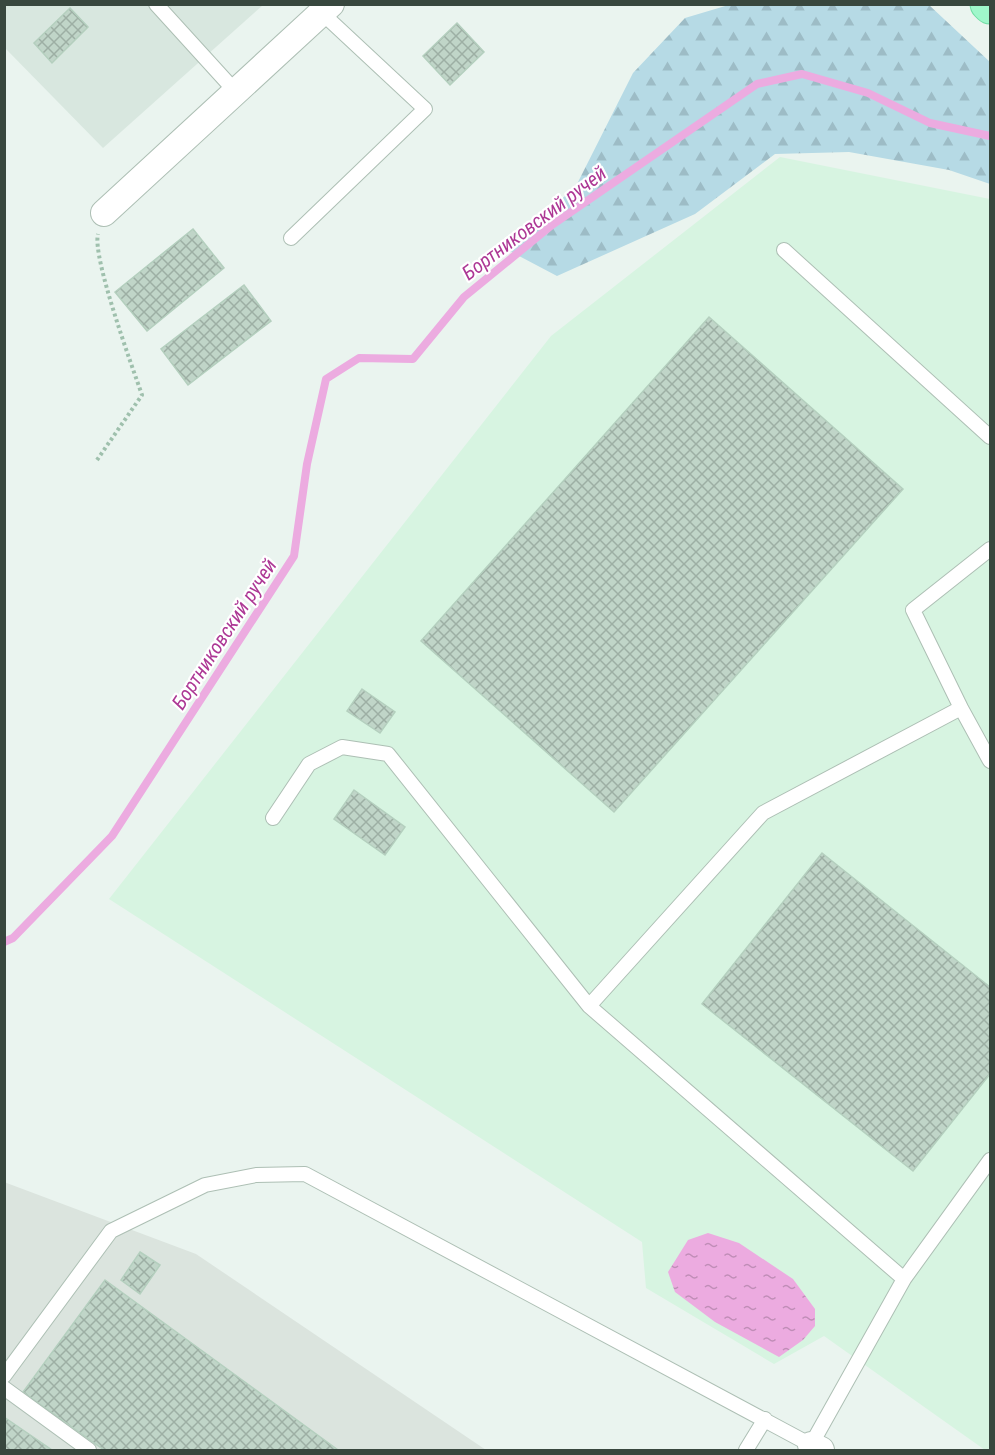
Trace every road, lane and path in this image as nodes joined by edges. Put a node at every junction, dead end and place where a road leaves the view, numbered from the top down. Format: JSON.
{"nodes":[{"id":1,"x":156,"y":4,"type":"edge"},
{"id":2,"x":326,"y":9,"type":"edge"},
{"id":3,"x":236,"y":92,"type":"junction"},
{"id":4,"x":104,"y":213,"type":"joint"},
{"id":5,"x":291,"y":238,"type":"dead end"},
{"id":6,"x":784,"y":250,"type":"dead end"},
{"id":7,"x":990,"y":437,"type":"edge"},
{"id":8,"x":97,"y":460,"type":"dead end"},
{"id":9,"x":990,"y":549,"type":"edge"},
{"id":10,"x":961,"y":708,"type":"junction"},
{"id":11,"x":990,"y":760,"type":"edge"},
{"id":12,"x":273,"y":818,"type":"dead end"},
{"id":13,"x":589,"y":1006,"type":"junction"},
{"id":14,"x":990,"y":1160,"type":"edge"},
{"id":15,"x":904,"y":1279,"type":"junction"},
{"id":16,"x":4,"y":1376,"type":"edge"},
{"id":17,"x":4,"y":1388,"type":"edge"},
{"id":18,"x":765,"y":1419,"type":"junction"},
{"id":19,"x":816,"y":1448,"type":"edge"},
{"id":20,"x":89,"y":1450,"type":"edge"},
{"id":21,"x":746,"y":1450,"type":"edge"}],
"edges":[{"from":1,"to":3,"type":"lane"},
{"from":2,"to":3,"type":"street"},
{"from":2,"to":5,"type":"lane"},
{"from":3,"to":4,"type":"street"},
{"from":4,"to":8,"type":"path"},
{"from":6,"to":7,"type":"lane"},
{"from":9,"to":10,"type":"lane"},
{"from":10,"to":11,"type":"lane"},
{"from":10,"to":13,"type":"lane"},
{"from":12,"to":13,"type":"lane"},
{"from":13,"to":15,"type":"lane"},
{"from":14,"to":15,"type":"lane"},
{"from":15,"to":19,"type":"lane"},
{"from":16,"to":18,"type":"lane"},
{"from":17,"to":20,"type":"lane"},
{"from":18,"to":19,"type":"lane"},
{"from":18,"to":21,"type":"lane"}]}
